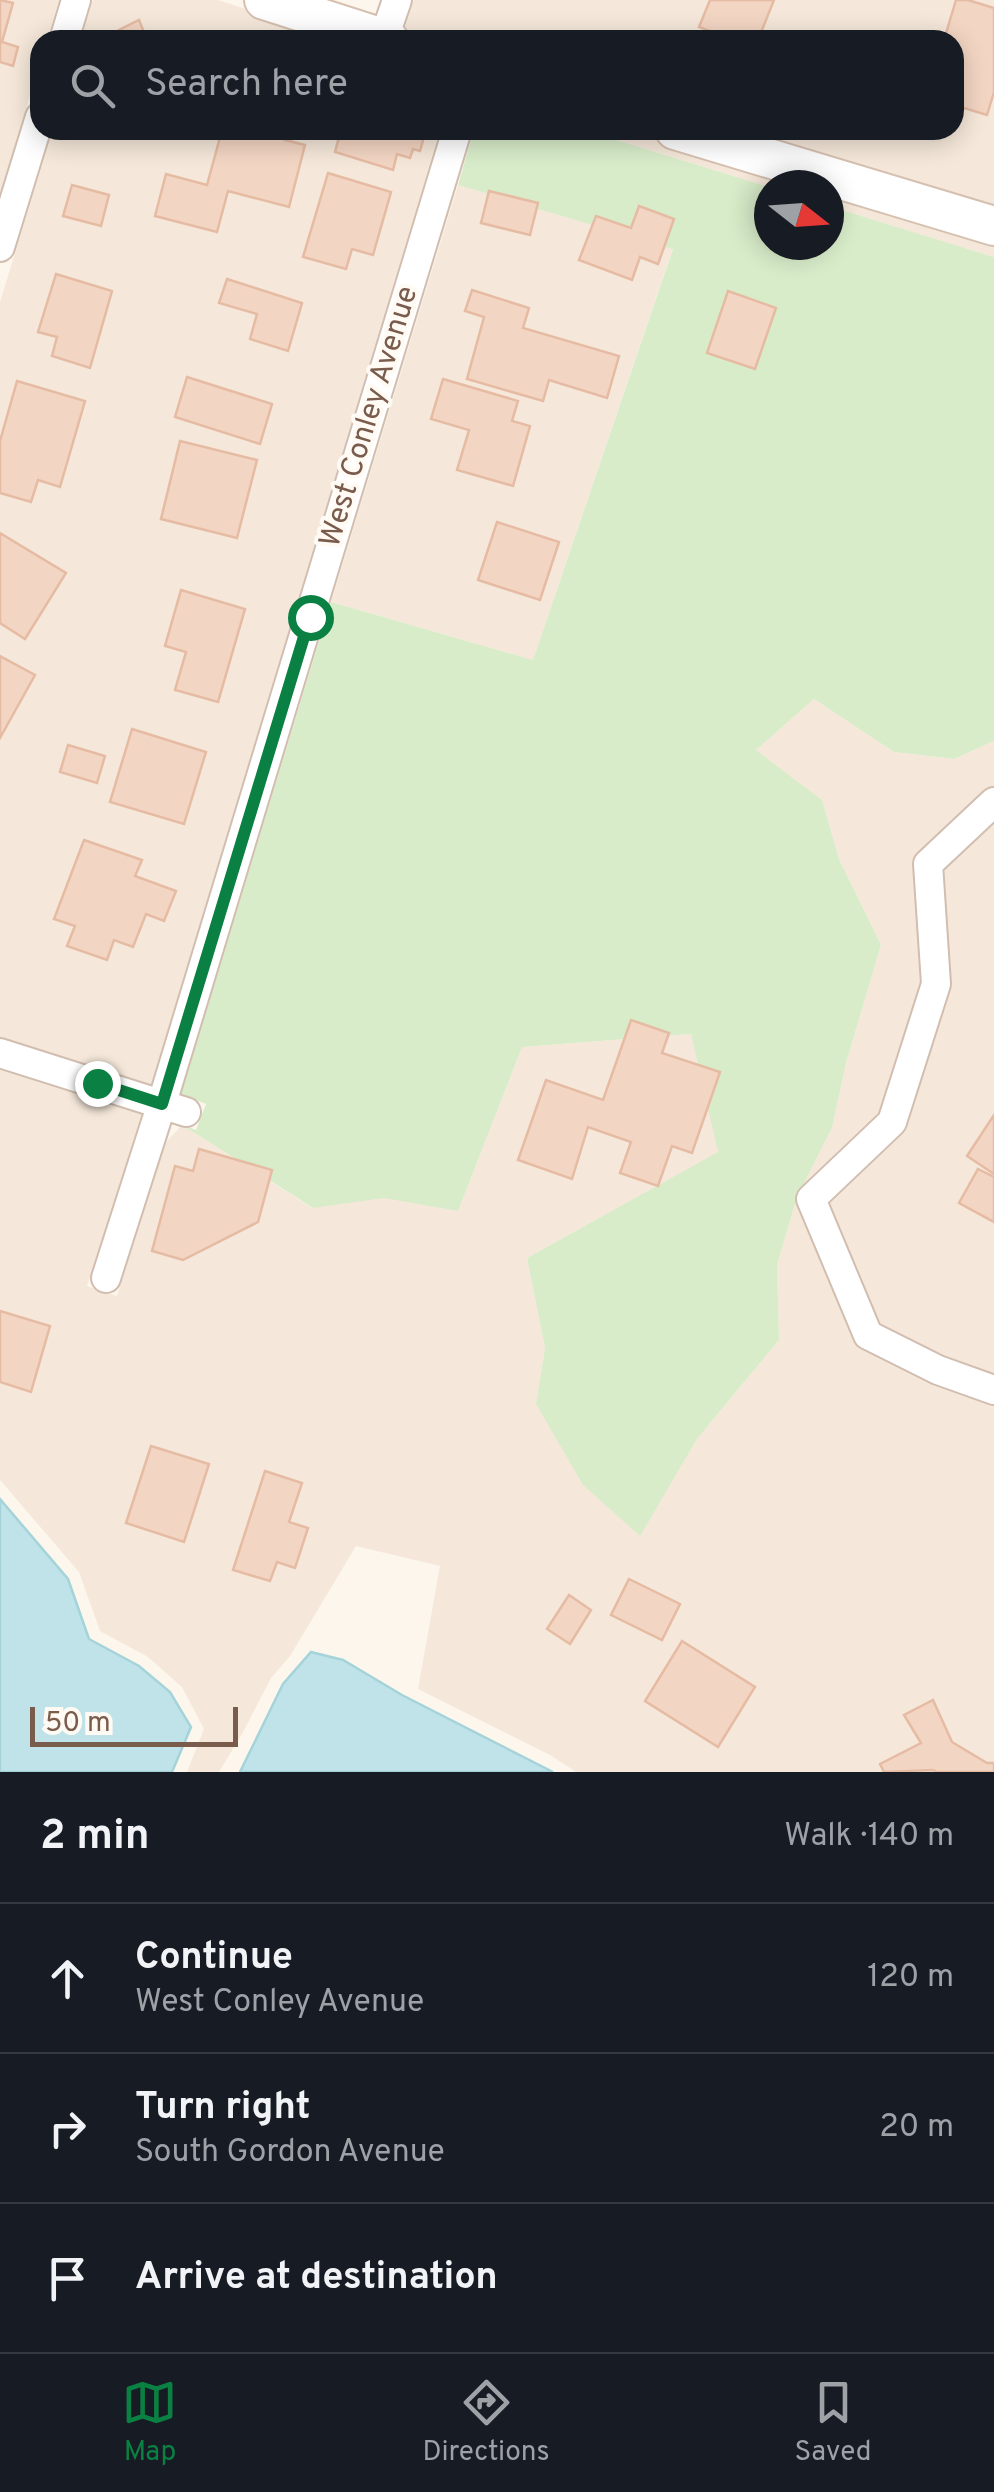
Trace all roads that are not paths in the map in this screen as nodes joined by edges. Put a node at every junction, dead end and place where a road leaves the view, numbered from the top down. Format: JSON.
{"nodes":[{"id":1,"x":76,"y":0,"type":"edge"},
{"id":2,"x":264,"y":0,"type":"edge"},
{"id":3,"x":397,"y":0,"type":"edge"},
{"id":4,"x":67,"y":30,"type":"edge"},
{"id":5,"x":358,"y":30,"type":"edge"},
{"id":6,"x":389,"y":30,"type":"edge"},
{"id":7,"x":33,"y":140,"type":"edge"},
{"id":8,"x":454,"y":140,"type":"edge"},
{"id":9,"x":708,"y":140,"type":"edge"},
{"id":10,"x":994,"y":226,"type":"edge"},
{"id":11,"x":0,"y":247,"type":"edge"},
{"id":12,"x":994,"y":802,"type":"edge"},
{"id":13,"x":0,"y":1052,"type":"edge"},
{"id":14,"x":174,"y":1108,"type":"junction"},
{"id":15,"x":106,"y":1278,"type":"dead end"},
{"id":16,"x":994,"y":1390,"type":"edge"}],
"edges":[{"from":1,"to":4,"type":"street"},
{"from":2,"to":5,"type":"street"},
{"from":3,"to":6,"type":"street"},
{"from":7,"to":11,"type":"street"},
{"from":8,"to":14,"type":"street","name":"West Conley Avenue"},
{"from":9,"to":10,"type":"street"},
{"from":12,"to":16,"type":"street"},
{"from":13,"to":14,"type":"street"},
{"from":14,"to":15,"type":"street","name":"West Conley Avenue"}]}
